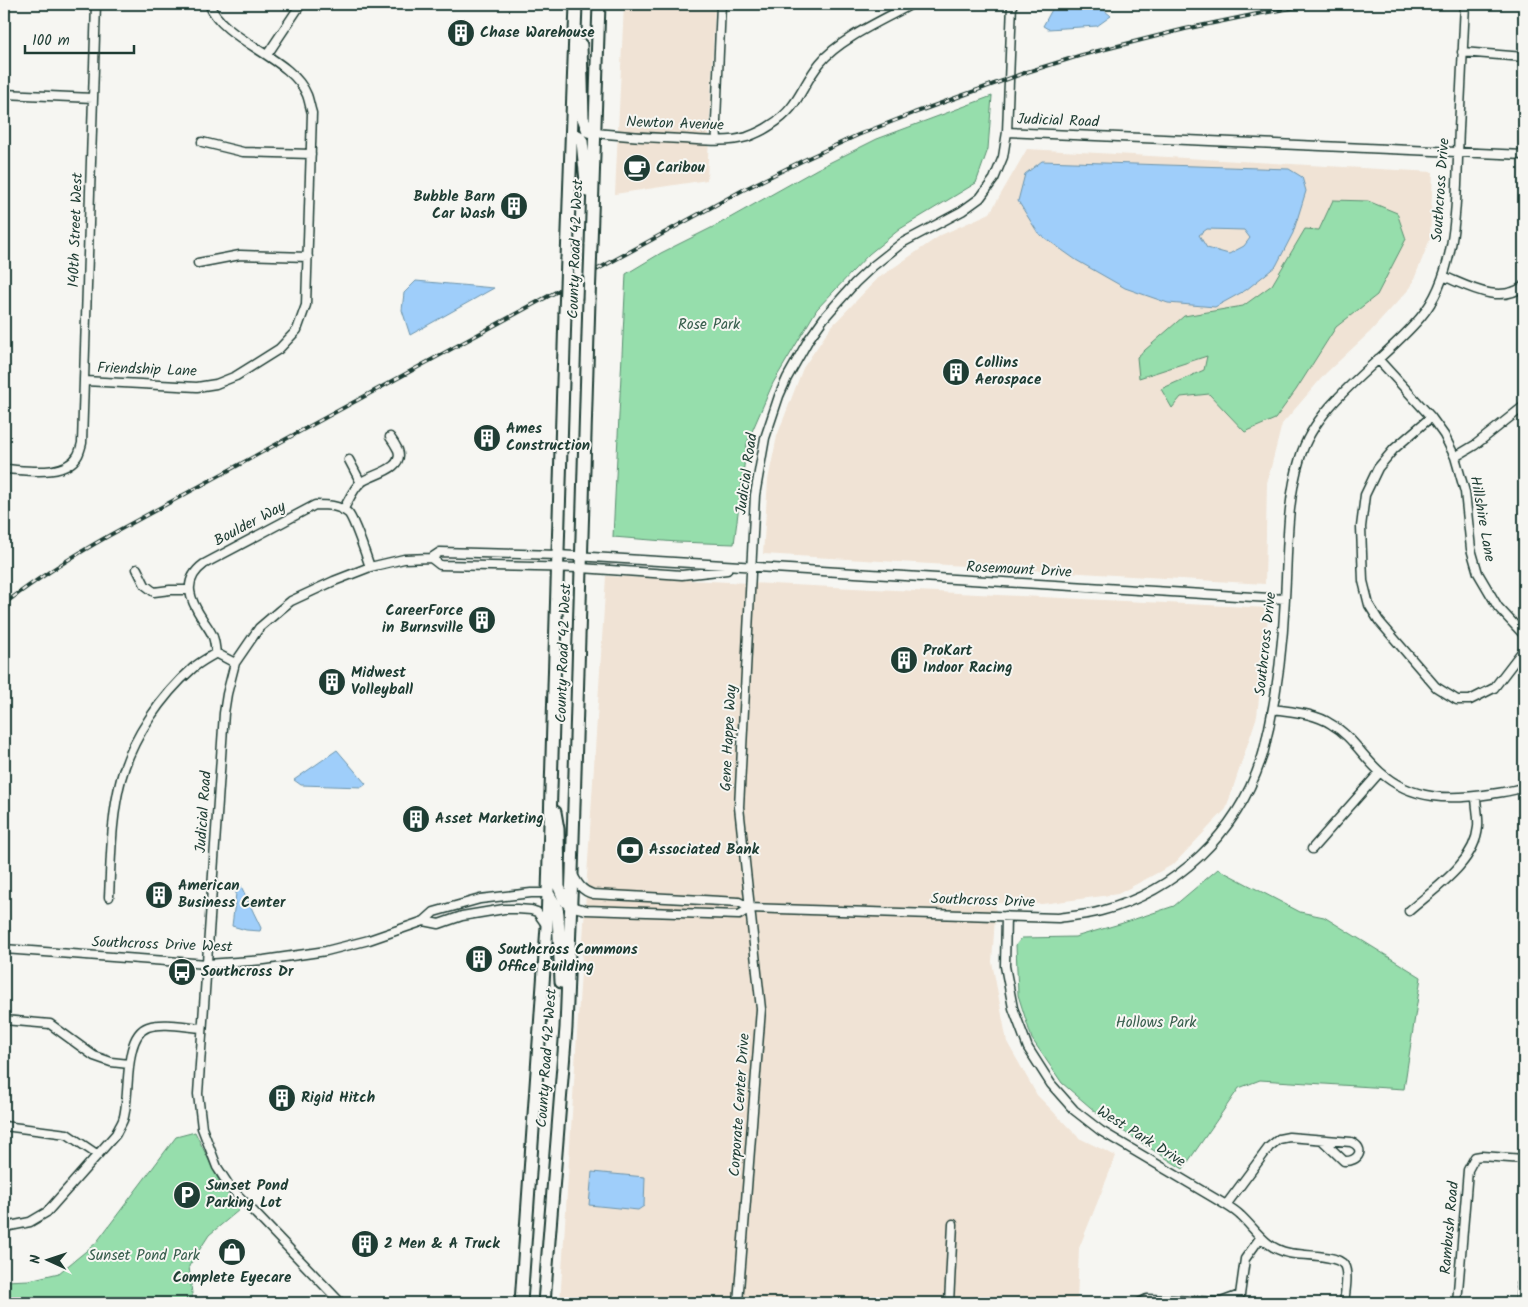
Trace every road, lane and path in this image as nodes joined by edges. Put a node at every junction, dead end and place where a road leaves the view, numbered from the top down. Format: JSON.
{"nodes":[{"id":1,"x":96,"y":4,"type":"edge"},
{"id":2,"x":209,"y":4,"type":"edge"},
{"id":3,"x":302,"y":4,"type":"edge"},
{"id":4,"x":577,"y":4,"type":"edge"},
{"id":5,"x":599,"y":4,"type":"edge"},
{"id":6,"x":721,"y":4,"type":"edge"},
{"id":7,"x":912,"y":4,"type":"edge"},
{"id":8,"x":1012,"y":4,"type":"edge"},
{"id":9,"x":1464,"y":4,"type":"edge"},
{"id":10,"x":1462,"y":52,"type":"junction"},
{"id":11,"x":266,"y":55,"type":"junction"},
{"id":12,"x":1524,"y":57,"type":"edge"},
{"id":13,"x":4,"y":94,"type":"edge"},
{"id":14,"x":93,"y":98,"type":"junction"},
{"id":15,"x":1007,"y":132,"type":"junction"},
{"id":16,"x":595,"y":133,"type":"junction"},
{"id":17,"x":572,"y":134,"type":"junction"},
{"id":18,"x":717,"y":140,"type":"junction"},
{"id":19,"x":202,"y":142,"type":"dead end"},
{"id":20,"x":1458,"y":152,"type":"junction"},
{"id":21,"x":311,"y":154,"type":"junction"},
{"id":22,"x":1524,"y":155,"type":"edge"},
{"id":23,"x":591,"y":245,"type":"junction"},
{"id":24,"x":308,"y":257,"type":"junction"},
{"id":25,"x":198,"y":263,"type":"dead end"},
{"id":26,"x":1443,"y":276,"type":"junction"},
{"id":27,"x":1524,"y":286,"type":"edge"},
{"id":28,"x":1378,"y":360,"type":"junction"},
{"id":29,"x":85,"y":381,"type":"junction"},
{"id":30,"x":1524,"y":406,"type":"edge"},
{"id":31,"x":1431,"y":417,"type":"junction"},
{"id":32,"x":390,"y":436,"type":"dead end"},
{"id":33,"x":1455,"y":457,"type":"junction"},
{"id":34,"x":349,"y":460,"type":"dead end"},
{"id":35,"x":4,"y":469,"type":"edge"},
{"id":36,"x":361,"y":483,"type":"junction"},
{"id":37,"x":343,"y":510,"type":"junction"},
{"id":38,"x":558,"y":555,"type":"junction"},
{"id":39,"x":432,"y":558,"type":"junction"},
{"id":40,"x":581,"y":563,"type":"junction"},
{"id":41,"x":370,"y":567,"type":"junction"},
{"id":42,"x":558,"y":568,"type":"junction"},
{"id":43,"x":751,"y":568,"type":"junction"},
{"id":44,"x":137,"y":569,"type":"dead end"},
{"id":45,"x":190,"y":590,"type":"junction"},
{"id":46,"x":1285,"y":600,"type":"junction"},
{"id":47,"x":1524,"y":635,"type":"edge"},
{"id":48,"x":1524,"y":648,"type":"edge"},
{"id":49,"x":216,"y":653,"type":"junction"},
{"id":50,"x":235,"y":663,"type":"junction"},
{"id":51,"x":1273,"y":709,"type":"junction"},
{"id":52,"x":1380,"y":772,"type":"junction"},
{"id":53,"x":1524,"y":787,"type":"edge"},
{"id":54,"x":551,"y":791,"type":"junction"},
{"id":55,"x":1476,"y":796,"type":"junction"},
{"id":56,"x":1312,"y":849,"type":"dead end"},
{"id":57,"x":572,"y":873,"type":"junction"},
{"id":58,"x":548,"y":893,"type":"junction"},
{"id":59,"x":110,"y":897,"type":"dead end"},
{"id":60,"x":570,"y":906,"type":"junction"},
{"id":61,"x":750,"y":908,"type":"junction"},
{"id":62,"x":1409,"y":911,"type":"dead end"},
{"id":63,"x":1006,"y":916,"type":"junction"},
{"id":64,"x":424,"y":921,"type":"junction"},
{"id":65,"x":547,"y":926,"type":"junction"},
{"id":66,"x":4,"y":950,"type":"edge"},
{"id":67,"x":207,"y":964,"type":"junction"},
{"id":68,"x":4,"y":1020,"type":"edge"},
{"id":69,"x":202,"y":1028,"type":"junction"},
{"id":70,"x":566,"y":1028,"type":"junction"},
{"id":71,"x":129,"y":1064,"type":"junction"},
{"id":72,"x":4,"y":1126,"type":"edge"},
{"id":73,"x":1322,"y":1140,"type":"dead end"},
{"id":74,"x":98,"y":1155,"type":"junction"},
{"id":75,"x":1524,"y":1160,"type":"edge"},
{"id":76,"x":1226,"y":1205,"type":"junction"},
{"id":77,"x":953,"y":1224,"type":"dead end"},
{"id":78,"x":4,"y":1226,"type":"edge"},
{"id":79,"x":1260,"y":1238,"type":"junction"},
{"id":80,"x":1524,"y":1254,"type":"edge"},
{"id":81,"x":340,"y":1303,"type":"edge"},
{"id":82,"x":521,"y":1303,"type":"edge"},
{"id":83,"x":544,"y":1303,"type":"edge"},
{"id":84,"x":738,"y":1303,"type":"edge"},
{"id":85,"x":949,"y":1303,"type":"edge"},
{"id":86,"x":1139,"y":1303,"type":"edge"},
{"id":87,"x":1344,"y":1303,"type":"edge"},
{"id":88,"x":1457,"y":1303,"type":"edge"},
{"id":89,"x":1520,"y":1303,"type":"edge"}],
"edges":[{"from":1,"to":14,"type":"street","name":"140th Street West"},
{"from":2,"to":11,"type":"street","name":"Friendship Lane"},
{"from":3,"to":11,"type":"street"},
{"from":4,"to":16,"type":"highway"},
{"from":4,"to":17,"type":"highway","name":"County Road 42 West"},
{"from":5,"to":16,"type":"highway","name":"County Road 42 West"},
{"from":6,"to":18,"type":"street"},
{"from":7,"to":18,"type":"street","name":"Newton Avenue"},
{"from":8,"to":15,"type":"street"},
{"from":9,"to":10,"type":"street","name":"Southcross Drive"},
{"from":10,"to":12,"type":"street"},
{"from":10,"to":20,"type":"street","name":"Southcross Drive"},
{"from":11,"to":21,"type":"street","name":"Friendship Lane"},
{"from":13,"to":14,"type":"street"},
{"from":14,"to":29,"type":"street","name":"140th Street West"},
{"from":15,"to":20,"type":"street","name":"Judicial Road"},
{"from":15,"to":43,"type":"street","name":"Judicial Road"},
{"from":16,"to":18,"type":"street","name":"Newton Avenue"},
{"from":16,"to":23,"type":"highway","name":"County Road 42 West"},
{"from":17,"to":23,"type":"highway"},
{"from":17,"to":38,"type":"highway","name":"County Road 42 West","bridge":true},
{"from":19,"to":21,"type":"street"},
{"from":20,"to":22,"type":"street","name":"Judicial Road"},
{"from":20,"to":26,"type":"street","name":"Southcross Drive"},
{"from":21,"to":24,"type":"street","name":"Friendship Lane"},
{"from":23,"to":40,"type":"highway","name":"County Road 42 West","bridge":true},
{"from":24,"to":25,"type":"street"},
{"from":24,"to":29,"type":"street","name":"Friendship Lane"},
{"from":26,"to":27,"type":"street"},
{"from":26,"to":28,"type":"street","name":"Southcross Drive"},
{"from":28,"to":31,"type":"street","name":"Hillshire Lane"},
{"from":28,"to":46,"type":"street","name":"Southcross Drive"},
{"from":29,"to":35,"type":"street","name":"140th Street West"},
{"from":30,"to":33,"type":"street"},
{"from":31,"to":33,"type":"street","name":"Hillshire Lane"},
{"from":31,"to":48,"type":"street"},
{"from":32,"to":36,"type":"street"},
{"from":33,"to":47,"type":"street","name":"Hillshire Lane"},
{"from":34,"to":36,"type":"street"},
{"from":36,"to":37,"type":"street"},
{"from":37,"to":41,"type":"street"},
{"from":37,"to":45,"type":"street","name":"Boulder Way"},
{"from":38,"to":39,"type":"street","name":"Judicial Road"},
{"from":38,"to":40,"type":"street","name":"Judicial Road"},
{"from":38,"to":42,"type":"highway","name":"County Road 42 West"},
{"from":39,"to":41,"type":"street","name":"Judicial Road"},
{"from":39,"to":42,"type":"street","name":"Judicial Road"},
{"from":40,"to":42,"type":"street","name":"Judicial Road"},
{"from":40,"to":43,"type":"street","name":"Rosemount Drive"},
{"from":40,"to":57,"type":"highway","name":"County Road 42 West"},
{"from":41,"to":50,"type":"street","name":"Judicial Road"},
{"from":42,"to":54,"type":"highway","name":"County Road 42 West"},
{"from":43,"to":46,"type":"street","name":"Rosemount Drive"},
{"from":43,"to":61,"type":"street","name":"Gene Happe Way"},
{"from":44,"to":45,"type":"street"},
{"from":45,"to":49,"type":"street"},
{"from":46,"to":51,"type":"street","name":"Southcross Drive"},
{"from":49,"to":50,"type":"street"},
{"from":49,"to":59,"type":"street"},
{"from":50,"to":67,"type":"street","name":"Judicial Road"},
{"from":51,"to":52,"type":"street"},
{"from":51,"to":63,"type":"street","name":"Southcross Drive"},
{"from":52,"to":55,"type":"street"},
{"from":52,"to":56,"type":"street"},
{"from":53,"to":55,"type":"street"},
{"from":54,"to":58,"type":"highway","name":"County Road 42 West"},
{"from":54,"to":60,"type":"highway"},
{"from":55,"to":62,"type":"street"},
{"from":57,"to":60,"type":"highway","name":"County Road 42 West"},
{"from":57,"to":61,"type":"street","name":"Southcross Drive"},
{"from":58,"to":64,"type":"street","name":"Southcross Drive West"},
{"from":58,"to":65,"type":"highway","name":"County Road 42 West"},
{"from":58,"to":70,"type":"highway"},
{"from":60,"to":61,"type":"street","name":"Southcross Drive"},
{"from":60,"to":70,"type":"highway","name":"County Road 42 West"},
{"from":61,"to":63,"type":"street","name":"Southcross Drive"},
{"from":61,"to":84,"type":"street","name":"Corporate Center Drive"},
{"from":63,"to":76,"type":"street","name":"West Park Drive"},
{"from":64,"to":65,"type":"street","name":"Southcross Drive West"},
{"from":64,"to":67,"type":"street","name":"Southcross Drive West"},
{"from":65,"to":82,"type":"highway","name":"County Road 42 West"},
{"from":66,"to":67,"type":"street","name":"Southcross Drive West"},
{"from":67,"to":69,"type":"street","name":"Judicial Road"},
{"from":68,"to":71,"type":"street"},
{"from":69,"to":71,"type":"street"},
{"from":69,"to":81,"type":"street","name":"Judicial Road"},
{"from":70,"to":83,"type":"highway","name":"County Road 42 West"},
{"from":71,"to":74,"type":"street"},
{"from":72,"to":74,"type":"street"},
{"from":73,"to":76,"type":"street"},
{"from":74,"to":78,"type":"street"},
{"from":75,"to":88,"type":"street","name":"Rambush Road"},
{"from":76,"to":79,"type":"street","name":"West Park Drive"},
{"from":77,"to":85,"type":"street"},
{"from":79,"to":86,"type":"street"},
{"from":79,"to":87,"type":"street","name":"West Park Drive"},
{"from":80,"to":89,"type":"street"}]}
